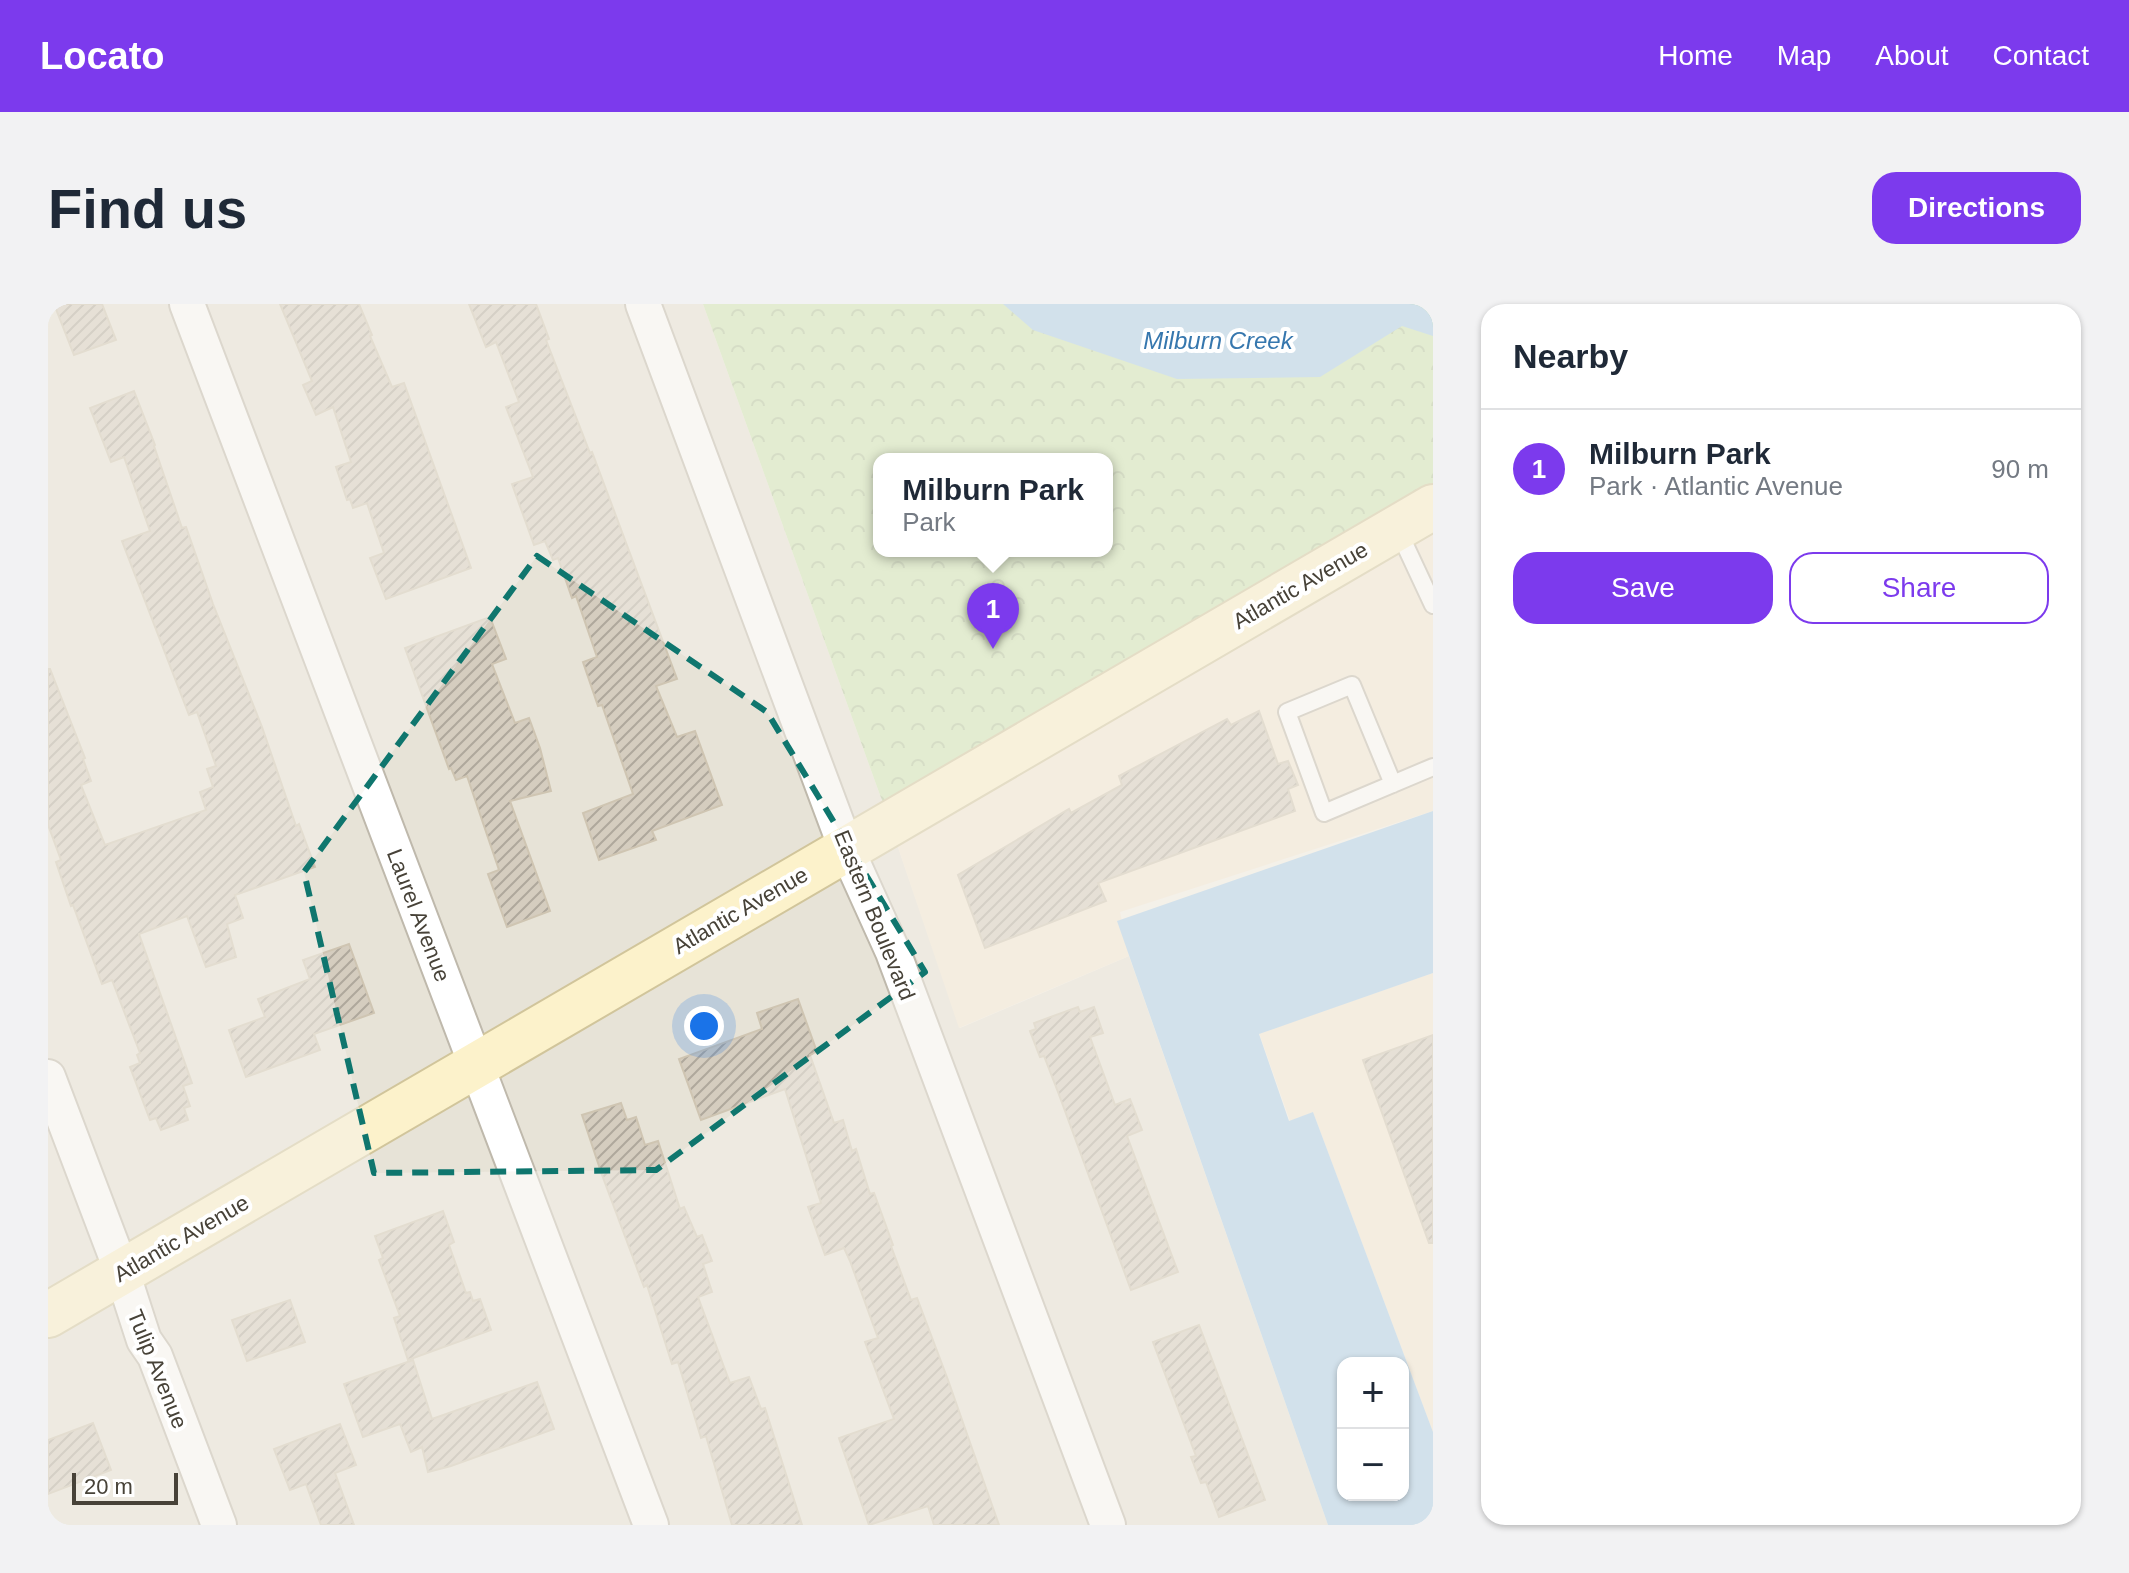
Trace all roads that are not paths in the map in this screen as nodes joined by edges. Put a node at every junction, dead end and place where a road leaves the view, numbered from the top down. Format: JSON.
{"nodes":[{"id":1,"x":187,"y":304,"type":"edge"},
{"id":2,"x":643,"y":304,"type":"edge"},
{"id":3,"x":1415,"y":518,"type":"edge"},
{"id":4,"x":1433,"y":605,"type":"edge"},
{"id":5,"x":1433,"y":767,"type":"edge"},
{"id":6,"x":1393,"y":784,"type":"junction"},
{"id":7,"x":846,"y":848,"type":"junction"},
{"id":8,"x":476,"y":1065,"type":"junction"},
{"id":9,"x":48,"y":1077,"type":"edge"},
{"id":10,"x":122,"y":1272,"type":"junction"},
{"id":11,"x":48,"y":1315,"type":"edge"},
{"id":12,"x":219,"y":1525,"type":"edge"},
{"id":13,"x":651,"y":1525,"type":"edge"},
{"id":14,"x":1108,"y":1525,"type":"edge"}],
"edges":[{"from":1,"to":8,"type":"street","name":"Laurel Avenue"},
{"from":2,"to":7,"type":"street","name":"Eastern Boulevard"},
{"from":3,"to":4,"type":"lane"},
{"from":3,"to":7,"type":"main road","name":"Atlantic Avenue"},
{"from":5,"to":6,"type":"lane"},
{"from":6,"to":6,"type":"lane"},
{"from":7,"to":8,"type":"main road","name":"Atlantic Avenue"},
{"from":7,"to":14,"type":"street","name":"Eastern Boulevard"},
{"from":8,"to":10,"type":"main road","name":"Atlantic Avenue"},
{"from":8,"to":13,"type":"street","name":"Laurel Avenue"},
{"from":9,"to":10,"type":"street","name":"Tulip Avenue"},
{"from":10,"to":11,"type":"main road","name":"Atlantic Avenue"},
{"from":10,"to":12,"type":"street","name":"Tulip Avenue"}]}
